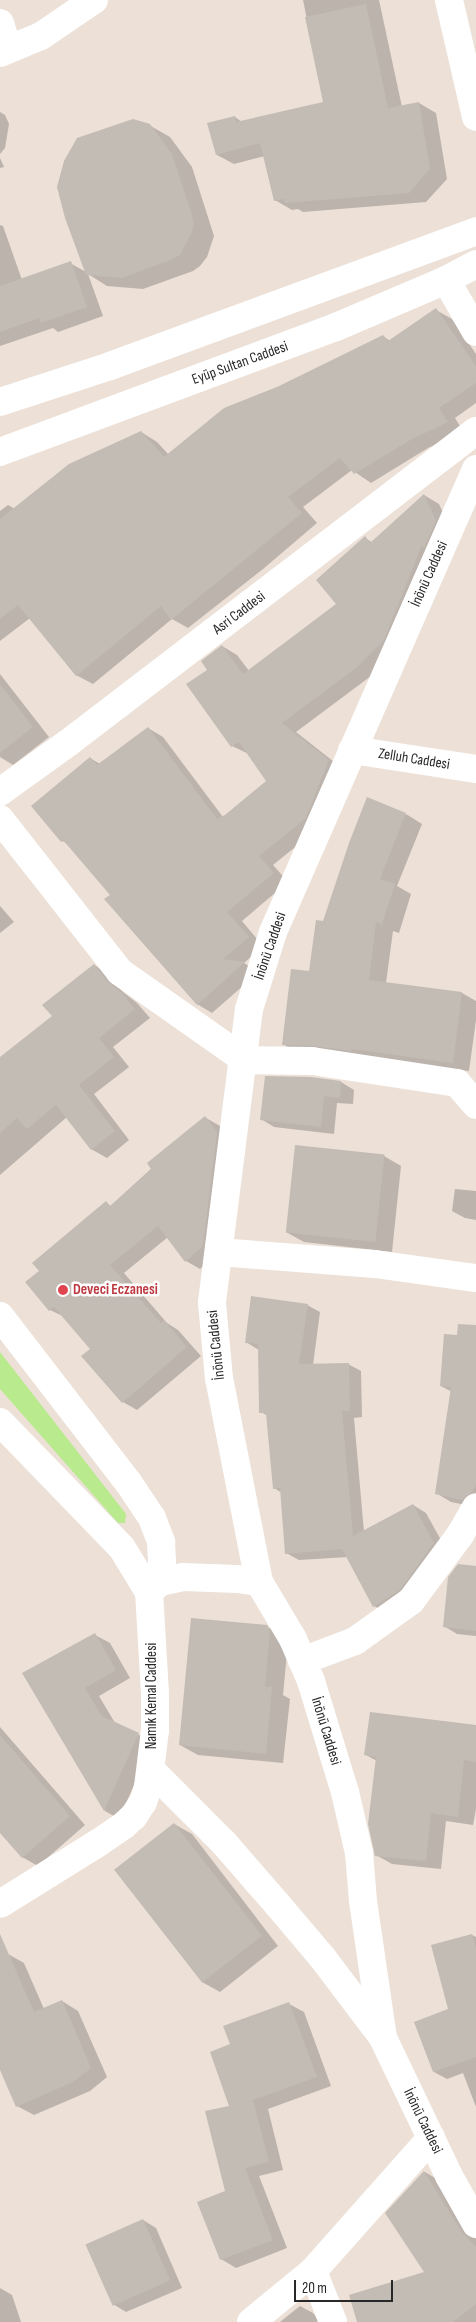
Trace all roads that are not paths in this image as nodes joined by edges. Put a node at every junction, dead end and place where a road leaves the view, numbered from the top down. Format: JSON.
{"nodes":[{"id":1,"x":94,"y":0,"type":"edge"},
{"id":2,"x":449,"y":0,"type":"edge"},
{"id":3,"x":0,"y":23,"type":"edge"},
{"id":4,"x":4,"y":51,"type":"edge"},
{"id":5,"x":476,"y":117,"type":"edge"},
{"id":6,"x":476,"y":231,"type":"edge"},
{"id":7,"x":476,"y":264,"type":"edge"},
{"id":8,"x":446,"y":280,"type":"junction"},
{"id":9,"x":476,"y":332,"type":"edge"},
{"id":10,"x":0,"y":402,"type":"edge"},
{"id":11,"x":476,"y":431,"type":"edge"},
{"id":12,"x":0,"y":452,"type":"edge"},
{"id":13,"x":476,"y":468,"type":"edge"},
{"id":14,"x":352,"y":750,"type":"junction"},
{"id":15,"x":476,"y":769,"type":"edge"},
{"id":16,"x":0,"y":792,"type":"edge"},
{"id":17,"x":0,"y":820,"type":"edge"},
{"id":18,"x":244,"y":1060,"type":"junction"},
{"id":19,"x":476,"y":1106,"type":"edge"},
{"id":20,"x":218,"y":1252,"type":"junction"},
{"id":21,"x":476,"y":1278,"type":"edge"},
{"id":22,"x":0,"y":1316,"type":"edge"},
{"id":23,"x":0,"y":1422,"type":"edge"},
{"id":24,"x":476,"y":1507,"type":"edge"},
{"id":25,"x":259,"y":1582,"type":"junction"},
{"id":26,"x":155,"y":1587,"type":"junction"},
{"id":27,"x":302,"y":1661,"type":"junction"},
{"id":28,"x":151,"y":1770,"type":"junction"},
{"id":29,"x":0,"y":1904,"type":"edge"},
{"id":30,"x":383,"y":2038,"type":"junction"},
{"id":31,"x":431,"y":2138,"type":"junction"},
{"id":32,"x":476,"y":2224,"type":"edge"},
{"id":33,"x":313,"y":2271,"type":"junction"},
{"id":34,"x":251,"y":2322,"type":"edge"},
{"id":35,"x":333,"y":2322,"type":"edge"}],
"edges":[{"from":1,"to":4,"type":"street"},
{"from":2,"to":5,"type":"street"},
{"from":3,"to":4,"type":"street"},
{"from":6,"to":10,"type":"street"},
{"from":7,"to":8,"type":"street","name":"Eyüp Sultan Caddesi"},
{"from":8,"to":9,"type":"street"},
{"from":8,"to":12,"type":"street","name":"Eyüp Sultan Caddesi"},
{"from":11,"to":16,"type":"street","name":"Asri Caddesi"},
{"from":13,"to":14,"type":"street","name":"İnönü Caddesi"},
{"from":14,"to":15,"type":"street","name":"Zelluh Caddesi"},
{"from":14,"to":18,"type":"street","name":"İnönü Caddesi"},
{"from":17,"to":18,"type":"street"},
{"from":18,"to":19,"type":"street"},
{"from":18,"to":20,"type":"street","name":"İnönü Caddesi"},
{"from":20,"to":21,"type":"street"},
{"from":20,"to":25,"type":"street","name":"İnönü Caddesi"},
{"from":22,"to":26,"type":"street","name":"Namık Kemal Caddesi"},
{"from":23,"to":26,"type":"street"},
{"from":24,"to":27,"type":"street"},
{"from":25,"to":26,"type":"street"},
{"from":25,"to":27,"type":"street","name":"İnönü Caddesi"},
{"from":26,"to":28,"type":"street","name":"Namık Kemal Caddesi"},
{"from":27,"to":30,"type":"street","name":"İnönü Caddesi"},
{"from":28,"to":29,"type":"street","name":"Namık Kemal Caddesi"},
{"from":28,"to":30,"type":"street"},
{"from":30,"to":31,"type":"street","name":"İnönü Caddesi"},
{"from":31,"to":32,"type":"street","name":"İnönü Caddesi"},
{"from":31,"to":33,"type":"street"},
{"from":33,"to":34,"type":"street"},
{"from":33,"to":35,"type":"street"}]}
